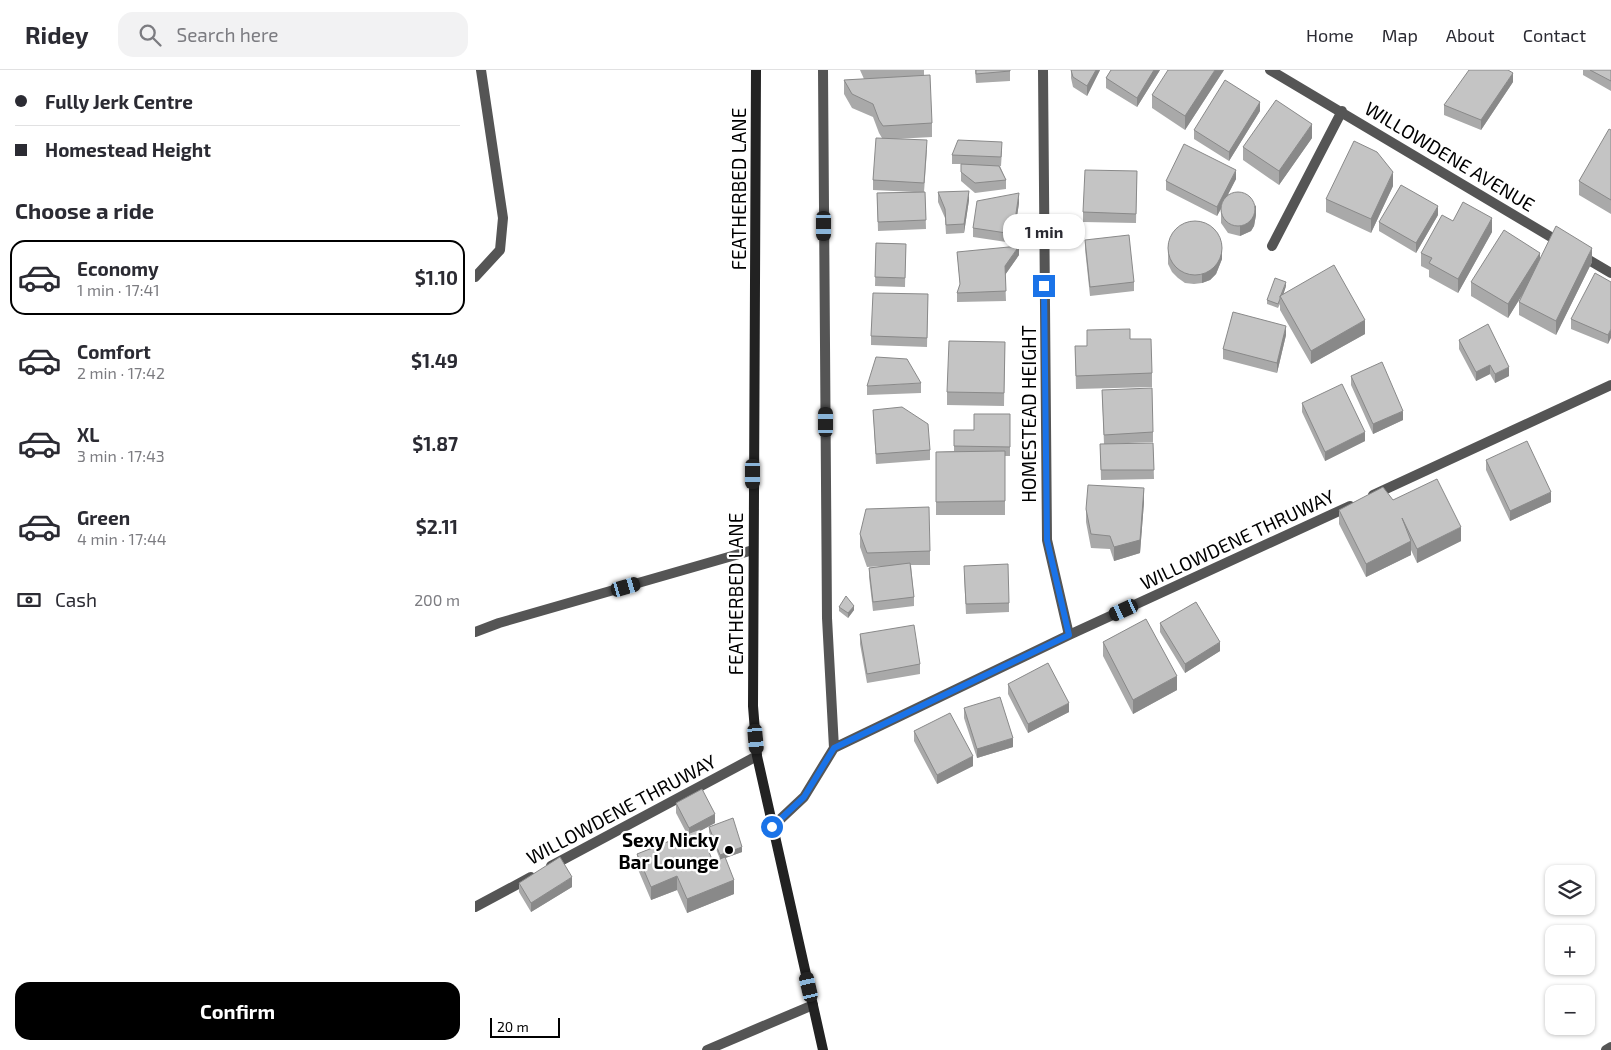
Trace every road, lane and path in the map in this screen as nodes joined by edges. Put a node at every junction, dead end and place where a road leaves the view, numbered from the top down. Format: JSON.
{"nodes":[{"id":1,"x":481,"y":70,"type":"edge"},
{"id":2,"x":756,"y":70,"type":"edge"},
{"id":3,"x":823,"y":70,"type":"edge"},
{"id":4,"x":1043,"y":70,"type":"edge"},
{"id":5,"x":1270,"y":70,"type":"edge"},
{"id":6,"x":1342,"y":112,"type":"junction"},
{"id":7,"x":1271,"y":246,"type":"dead end"},
{"id":8,"x":1611,"y":273,"type":"edge"},
{"id":9,"x":475,"y":277,"type":"edge"},
{"id":10,"x":1611,"y":385,"type":"edge"},
{"id":11,"x":753,"y":550,"type":"junction"},
{"id":12,"x":475,"y":632,"type":"edge"},
{"id":13,"x":1069,"y":635,"type":"junction"},
{"id":14,"x":834,"y":748,"type":"junction"},
{"id":15,"x":757,"y":756,"type":"junction"},
{"id":16,"x":772,"y":827,"type":"junction"},
{"id":17,"x":475,"y":907,"type":"edge"},
{"id":18,"x":813,"y":1005,"type":"junction"},
{"id":19,"x":1611,"y":1047,"type":"edge"},
{"id":20,"x":707,"y":1050,"type":"edge"},
{"id":21,"x":823,"y":1050,"type":"edge"},
{"id":22,"x":1606,"y":1050,"type":"edge"}],
"edges":[{"from":1,"to":9,"type":"street"},
{"from":2,"to":11,"type":"main road","name":"FEATHERBED LANE"},
{"from":3,"to":14,"type":"street"},
{"from":4,"to":13,"type":"street","name":"HOMESTEAD HEIGHT"},
{"from":5,"to":6,"type":"street","name":"WILLOWDENE AVENUE"},
{"from":6,"to":7,"type":"street"},
{"from":6,"to":8,"type":"street","name":"WILLOWDENE AVENUE"},
{"from":10,"to":13,"type":"street","name":"WILLOWDENE THRUWAY"},
{"from":11,"to":12,"type":"street"},
{"from":11,"to":15,"type":"main road","name":"FEATHERBED LANE"},
{"from":13,"to":14,"type":"street","name":"WILLOWDENE THRUWAY"},
{"from":14,"to":16,"type":"street"},
{"from":15,"to":16,"type":"main road","name":"FEATHERBED LANE"},
{"from":15,"to":17,"type":"street","name":"WILLOWDENE THRUWAY"},
{"from":16,"to":18,"type":"main road","name":"FEATHERBED LANE"},
{"from":18,"to":20,"type":"street"},
{"from":18,"to":21,"type":"main road","name":"FEATHERBED LANE"},
{"from":19,"to":22,"type":"street"}]}
